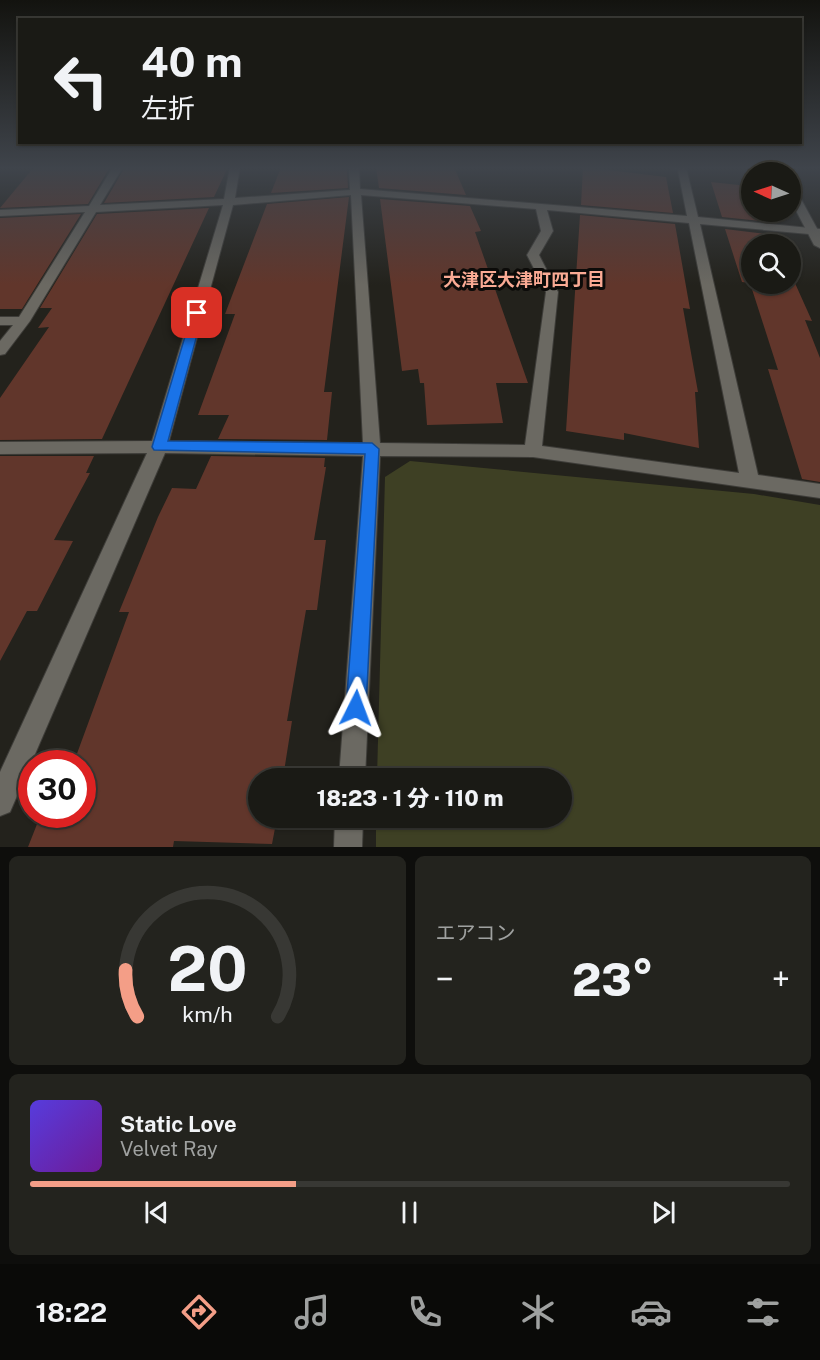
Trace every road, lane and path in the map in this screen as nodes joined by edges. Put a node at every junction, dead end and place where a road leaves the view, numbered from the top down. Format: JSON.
{"nodes":[{"id":1,"x":541,"y":206,"type":"edge"},
{"id":2,"x":127,"y":207,"type":"edge"},
{"id":3,"x":227,"y":207,"type":"edge"},
{"id":4,"x":358,"y":207,"type":"edge"},
{"id":5,"x":547,"y":207,"type":"edge"},
{"id":6,"x":689,"y":207,"type":"edge"},
{"id":7,"x":801,"y":207,"type":"edge"},
{"id":8,"x":94,"y":208,"type":"junction"},
{"id":9,"x":0,"y":213,"type":"edge"},
{"id":10,"x":692,"y":220,"type":"junction"},
{"id":11,"x":816,"y":231,"type":"edge"},
{"id":12,"x":820,"y":245,"type":"edge"},
{"id":13,"x":0,"y":321,"type":"edge"},
{"id":14,"x":23,"y":321,"type":"junction"},
{"id":15,"x":0,"y":351,"type":"edge"},
{"id":16,"x":159,"y":447,"type":"junction"},
{"id":17,"x":0,"y":448,"type":"edge"},
{"id":18,"x":372,"y":449,"type":"junction"},
{"id":19,"x":533,"y":451,"type":"junction"},
{"id":20,"x":750,"y":480,"type":"junction"},
{"id":21,"x":820,"y":490,"type":"edge"},
{"id":22,"x":353,"y":768,"type":"edge"},
{"id":23,"x":0,"y":802,"type":"edge"},
{"id":24,"x":349,"y":828,"type":"edge"},
{"id":25,"x":348,"y":847,"type":"edge"}],
"edges":[{"from":1,"to":19,"type":"street"},
{"from":2,"to":8,"type":"street"},
{"from":3,"to":16,"type":"street"},
{"from":4,"to":18,"type":"street"},
{"from":5,"to":10,"type":"street"},
{"from":6,"to":10,"type":"street"},
{"from":7,"to":11,"type":"street"},
{"from":8,"to":9,"type":"street"},
{"from":8,"to":14,"type":"street"},
{"from":10,"to":11,"type":"street"},
{"from":10,"to":20,"type":"street"},
{"from":11,"to":12,"type":"street"},
{"from":13,"to":14,"type":"street"},
{"from":14,"to":15,"type":"street"},
{"from":16,"to":17,"type":"street"},
{"from":16,"to":18,"type":"street"},
{"from":16,"to":23,"type":"street"},
{"from":18,"to":19,"type":"street"},
{"from":18,"to":22,"type":"street"},
{"from":19,"to":20,"type":"street"},
{"from":20,"to":21,"type":"street"},
{"from":24,"to":25,"type":"street"}]}
